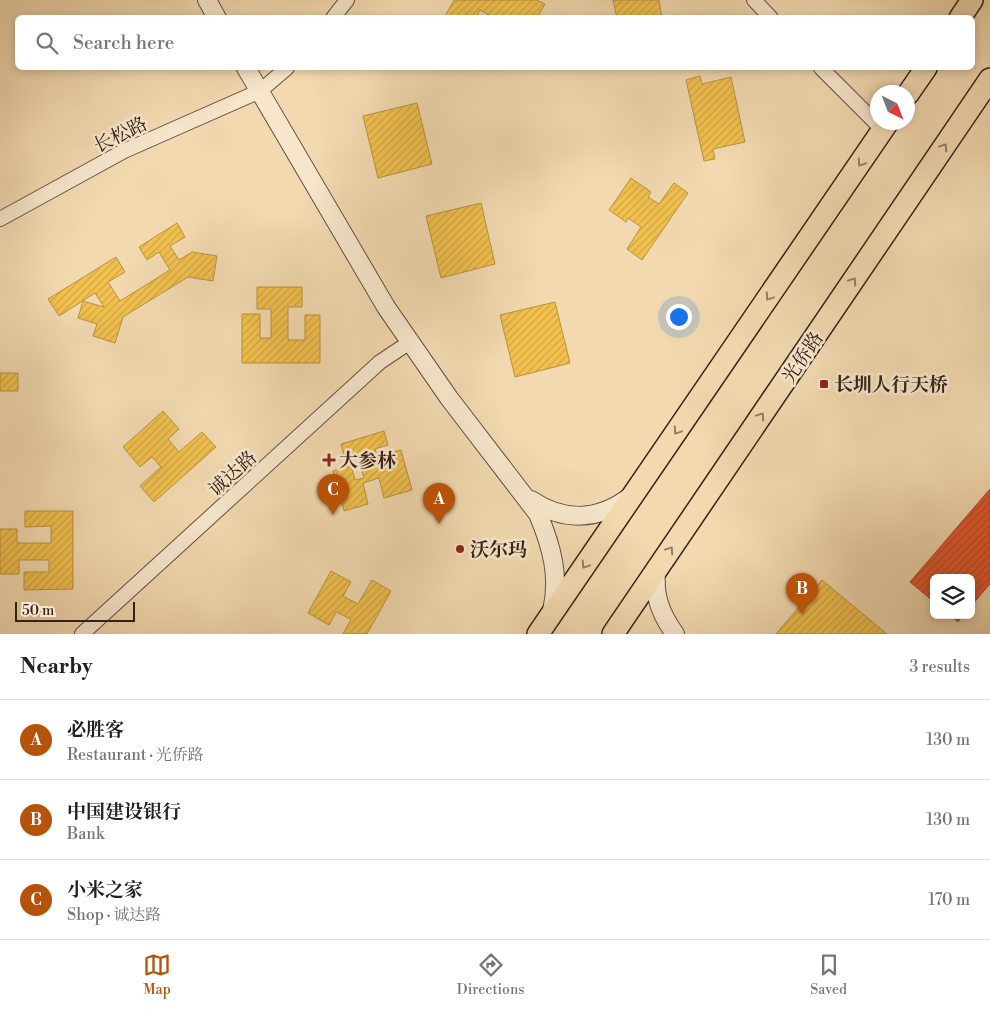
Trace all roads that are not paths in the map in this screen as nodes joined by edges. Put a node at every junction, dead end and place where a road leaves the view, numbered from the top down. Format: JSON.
{"nodes":[{"id":1,"x":207,"y":0,"type":"edge"},
{"id":2,"x":347,"y":0,"type":"edge"},
{"id":3,"x":754,"y":0,"type":"edge"},
{"id":4,"x":972,"y":0,"type":"edge"},
{"id":5,"x":215,"y":15,"type":"edge"},
{"id":6,"x":335,"y":15,"type":"edge"},
{"id":7,"x":768,"y":15,"type":"edge"},
{"id":8,"x":962,"y":15,"type":"edge"},
{"id":9,"x":247,"y":70,"type":"edge"},
{"id":10,"x":285,"y":70,"type":"edge"},
{"id":11,"x":823,"y":70,"type":"edge"},
{"id":12,"x":925,"y":70,"type":"edge"},
{"id":13,"x":990,"y":80,"type":"edge"},
{"id":14,"x":914,"y":85,"type":"edge"},
{"id":15,"x":260,"y":91,"type":"junction"},
{"id":16,"x":870,"y":112,"type":"edge"},
{"id":17,"x":883,"y":130,"type":"edge"},
{"id":18,"x":0,"y":219,"type":"edge"},
{"id":19,"x":410,"y":342,"type":"junction"},
{"id":20,"x":635,"y":492,"type":"junction"},
{"id":21,"x":526,"y":497,"type":"junction"},
{"id":22,"x":656,"y":571,"type":"junction"},
{"id":23,"x":552,"y":614,"type":"junction"},
{"id":24,"x":82,"y":634,"type":"edge"},
{"id":25,"x":538,"y":634,"type":"edge"},
{"id":26,"x":613,"y":634,"type":"edge"},
{"id":27,"x":675,"y":634,"type":"edge"}],
"edges":[{"from":1,"to":5,"type":"street"},
{"from":2,"to":6,"type":"street"},
{"from":3,"to":7,"type":"street"},
{"from":4,"to":8,"type":"main road"},
{"from":9,"to":15,"type":"street"},
{"from":10,"to":15,"type":"street","name":"长松路"},
{"from":11,"to":16,"type":"street"},
{"from":12,"to":14,"type":"main road"},
{"from":22,"to":13,"type":"main road","name":"光侨路","one_way":true},
{"from":15,"to":18,"type":"street","name":"长松路"},
{"from":15,"to":19,"type":"street"},
{"from":17,"to":20,"type":"main road","one_way":true},
{"from":19,"to":21,"type":"street"},
{"from":19,"to":24,"type":"street","name":"诚达路"},
{"from":20,"to":21,"type":"street"},
{"from":20,"to":23,"type":"main road","one_way":true},
{"from":21,"to":23,"type":"street"},
{"from":22,"to":26,"type":"main road","name":"光侨路"},
{"from":22,"to":27,"type":"street"},
{"from":23,"to":25,"type":"main road"}]}
